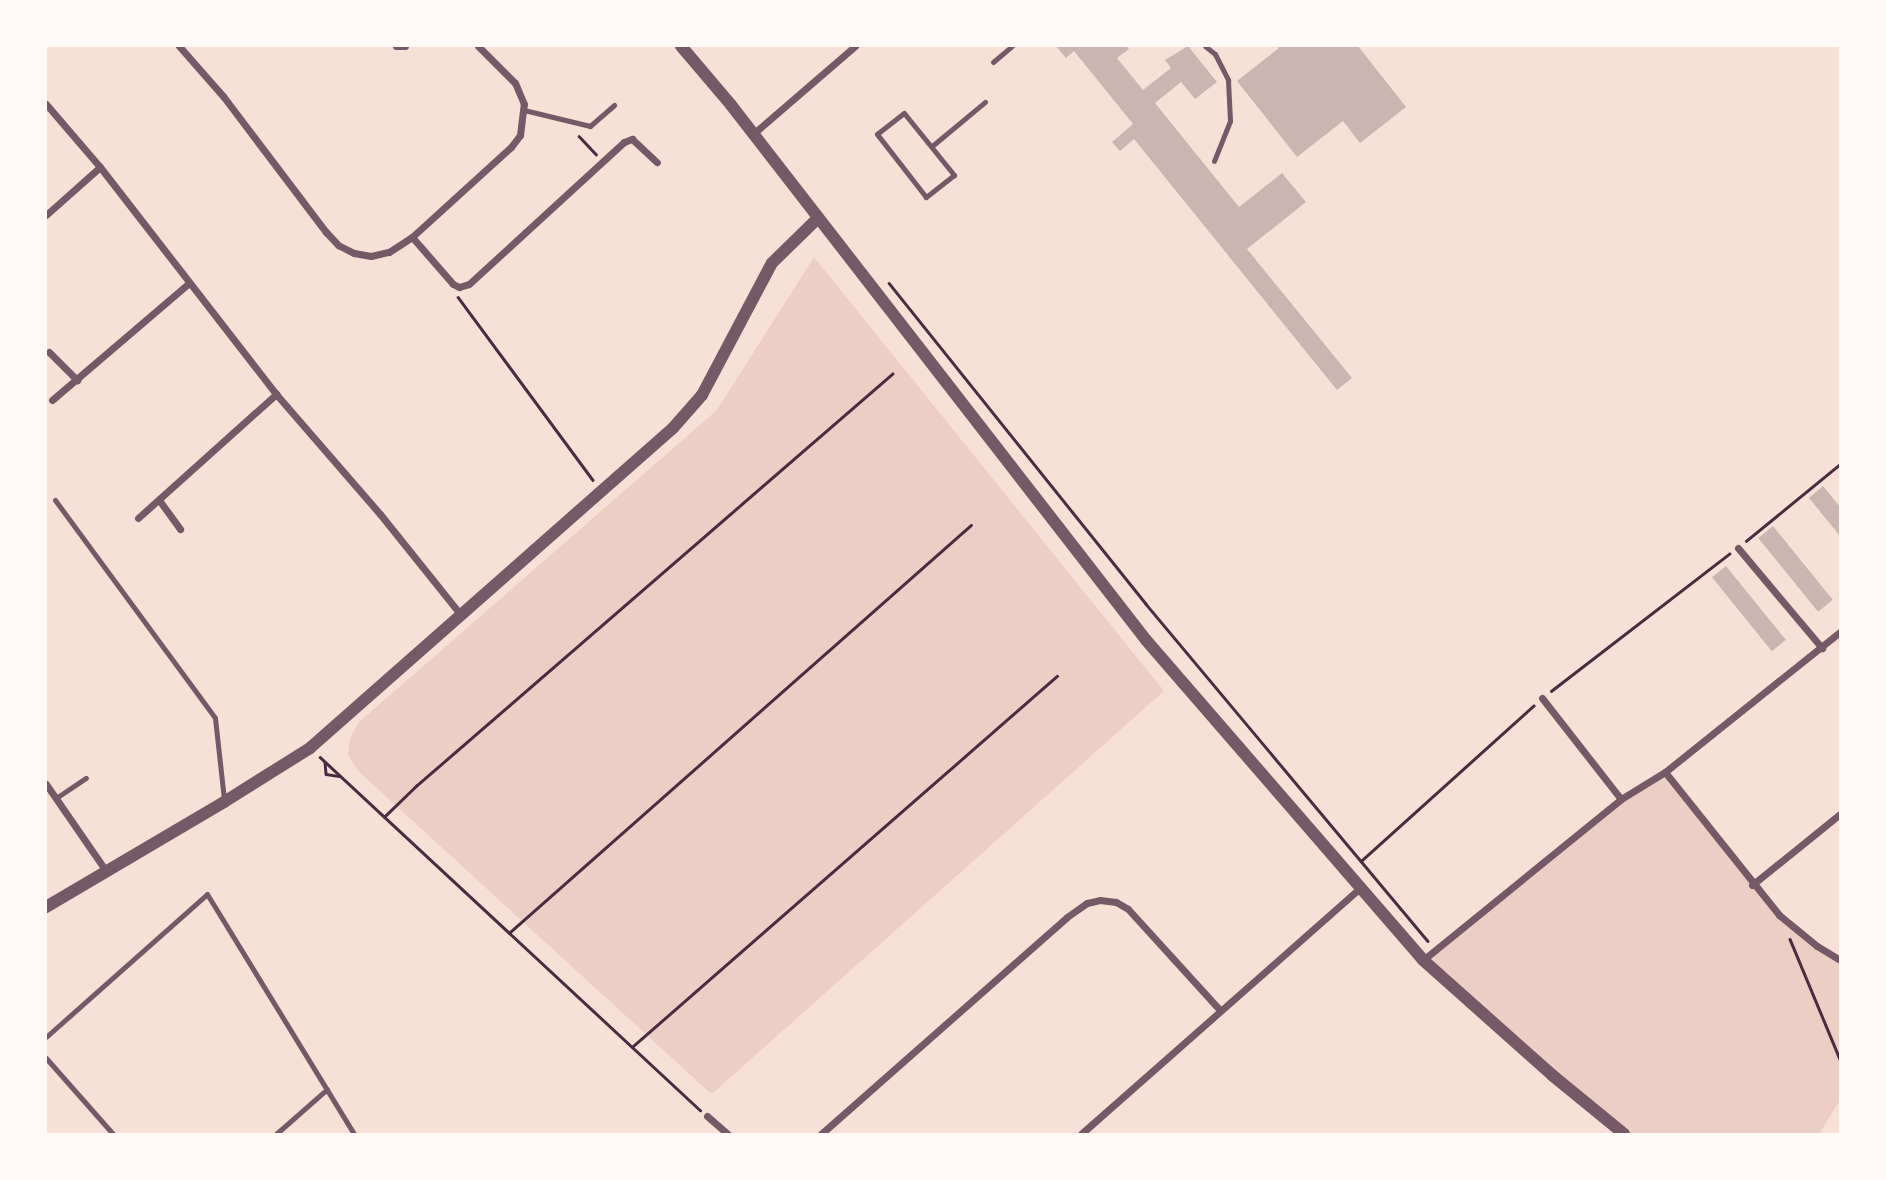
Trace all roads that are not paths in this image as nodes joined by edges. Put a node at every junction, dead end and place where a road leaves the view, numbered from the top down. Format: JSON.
{"nodes":[{"id":1,"x":179,"y":46,"type":"edge"},
{"id":2,"x":396,"y":46,"type":"edge"},
{"id":3,"x":405,"y":46,"type":"edge"},
{"id":4,"x":478,"y":46,"type":"edge"},
{"id":5,"x":681,"y":46,"type":"edge"},
{"id":6,"x":855,"y":46,"type":"edge"},
{"id":7,"x":1012,"y":46,"type":"edge"},
{"id":8,"x":1205,"y":46,"type":"edge"},
{"id":9,"x":993,"y":61,"type":"dead end"},
{"id":10,"x":985,"y":102,"type":"dead end"},
{"id":11,"x":46,"y":104,"type":"edge"},
{"id":12,"x":614,"y":105,"type":"dead end"},
{"id":13,"x":524,"y":110,"type":"junction"},
{"id":14,"x":752,"y":134,"type":"junction"},
{"id":15,"x":932,"y":146,"type":"junction"},
{"id":16,"x":657,"y":162,"type":"dead end"},
{"id":17,"x":1214,"y":162,"type":"dead end"},
{"id":18,"x":100,"y":167,"type":"junction"},
{"id":19,"x":46,"y":215,"type":"edge"},
{"id":20,"x":818,"y":218,"type":"junction"},
{"id":21,"x":412,"y":237,"type":"junction"},
{"id":22,"x":189,"y":283,"type":"junction"},
{"id":23,"x":49,"y":352,"type":"dead end"},
{"id":24,"x":77,"y":380,"type":"junction"},
{"id":25,"x":276,"y":394,"type":"junction"},
{"id":26,"x":52,"y":400,"type":"dead end"},
{"id":27,"x":55,"y":500,"type":"dead end"},
{"id":28,"x":159,"y":500,"type":"junction"},
{"id":29,"x":138,"y":518,"type":"dead end"},
{"id":30,"x":180,"y":529,"type":"dead end"},
{"id":31,"x":1738,"y":548,"type":"road end"},
{"id":32,"x":460,"y":615,"type":"junction"},
{"id":33,"x":1840,"y":632,"type":"edge"},
{"id":34,"x":1822,"y":648,"type":"junction"},
{"id":35,"x":1542,"y":698,"type":"road end"},
{"id":36,"x":1665,"y":772,"type":"junction"},
{"id":37,"x":86,"y":778,"type":"dead end"},
{"id":38,"x":46,"y":784,"type":"edge"},
{"id":39,"x":56,"y":798,"type":"junction"},
{"id":40,"x":1621,"y":799,"type":"junction"},
{"id":41,"x":224,"y":802,"type":"junction"},
{"id":42,"x":1840,"y":814,"type":"edge"},
{"id":43,"x":106,"y":871,"type":"junction"},
{"id":44,"x":1752,"y":885,"type":"junction"},
{"id":45,"x":1360,"y":888,"type":"junction"},
{"id":46,"x":46,"y":907,"type":"edge"},
{"id":47,"x":1423,"y":960,"type":"junction"},
{"id":48,"x":1840,"y":960,"type":"edge"},
{"id":49,"x":1220,"y":1010,"type":"junction"},
{"id":50,"x":46,"y":1037,"type":"edge"},
{"id":51,"x":46,"y":1058,"type":"edge"},
{"id":52,"x":327,"y":1088,"type":"junction"},
{"id":53,"x":707,"y":1116,"type":"dead end"},
{"id":54,"x":113,"y":1135,"type":"edge"},
{"id":55,"x":276,"y":1135,"type":"edge"},
{"id":56,"x":354,"y":1135,"type":"edge"},
{"id":57,"x":728,"y":1135,"type":"edge"},
{"id":58,"x":821,"y":1135,"type":"edge"},
{"id":59,"x":1081,"y":1135,"type":"edge"},
{"id":60,"x":1623,"y":1135,"type":"edge"}],
"edges":[{"from":1,"to":21,"type":"street"},
{"from":2,"to":3,"type":"street"},
{"from":4,"to":13,"type":"street"},
{"from":5,"to":14,"type":"street"},
{"from":6,"to":14,"type":"street"},
{"from":7,"to":9,"type":"lane"},
{"from":8,"to":17,"type":"lane"},
{"from":10,"to":15,"type":"lane"},
{"from":11,"to":18,"type":"street"},
{"from":12,"to":13,"type":"lane"},
{"from":13,"to":21,"type":"street"},
{"from":14,"to":20,"type":"street"},
{"from":15,"to":15,"type":"lane"},
{"from":16,"to":21,"type":"street"},
{"from":18,"to":19,"type":"street"},
{"from":18,"to":22,"type":"street"},
{"from":20,"to":32,"type":"street"},
{"from":20,"to":45,"type":"street"},
{"from":22,"to":24,"type":"street"},
{"from":22,"to":25,"type":"street"},
{"from":23,"to":24,"type":"street"},
{"from":24,"to":26,"type":"street"},
{"from":25,"to":28,"type":"street"},
{"from":25,"to":32,"type":"street"},
{"from":27,"to":41,"type":"lane"},
{"from":28,"to":29,"type":"street"},
{"from":28,"to":30,"type":"street"},
{"from":31,"to":34,"type":"street"},
{"from":32,"to":41,"type":"street"},
{"from":33,"to":34,"type":"street"},
{"from":34,"to":36,"type":"street"},
{"from":35,"to":40,"type":"street"},
{"from":36,"to":40,"type":"street"},
{"from":36,"to":44,"type":"street"},
{"from":37,"to":39,"type":"lane"},
{"from":38,"to":39,"type":"street"},
{"from":39,"to":43,"type":"street"},
{"from":40,"to":47,"type":"street"},
{"from":41,"to":43,"type":"street"},
{"from":42,"to":44,"type":"street"},
{"from":43,"to":46,"type":"street"},
{"from":44,"to":48,"type":"street"},
{"from":45,"to":47,"type":"street"},
{"from":45,"to":49,"type":"street"},
{"from":47,"to":60,"type":"street"},
{"from":49,"to":58,"type":"street"},
{"from":49,"to":59,"type":"street"},
{"from":50,"to":52,"type":"lane"},
{"from":51,"to":54,"type":"lane"},
{"from":52,"to":55,"type":"lane"},
{"from":52,"to":56,"type":"lane"},
{"from":53,"to":57,"type":"street"}]}
